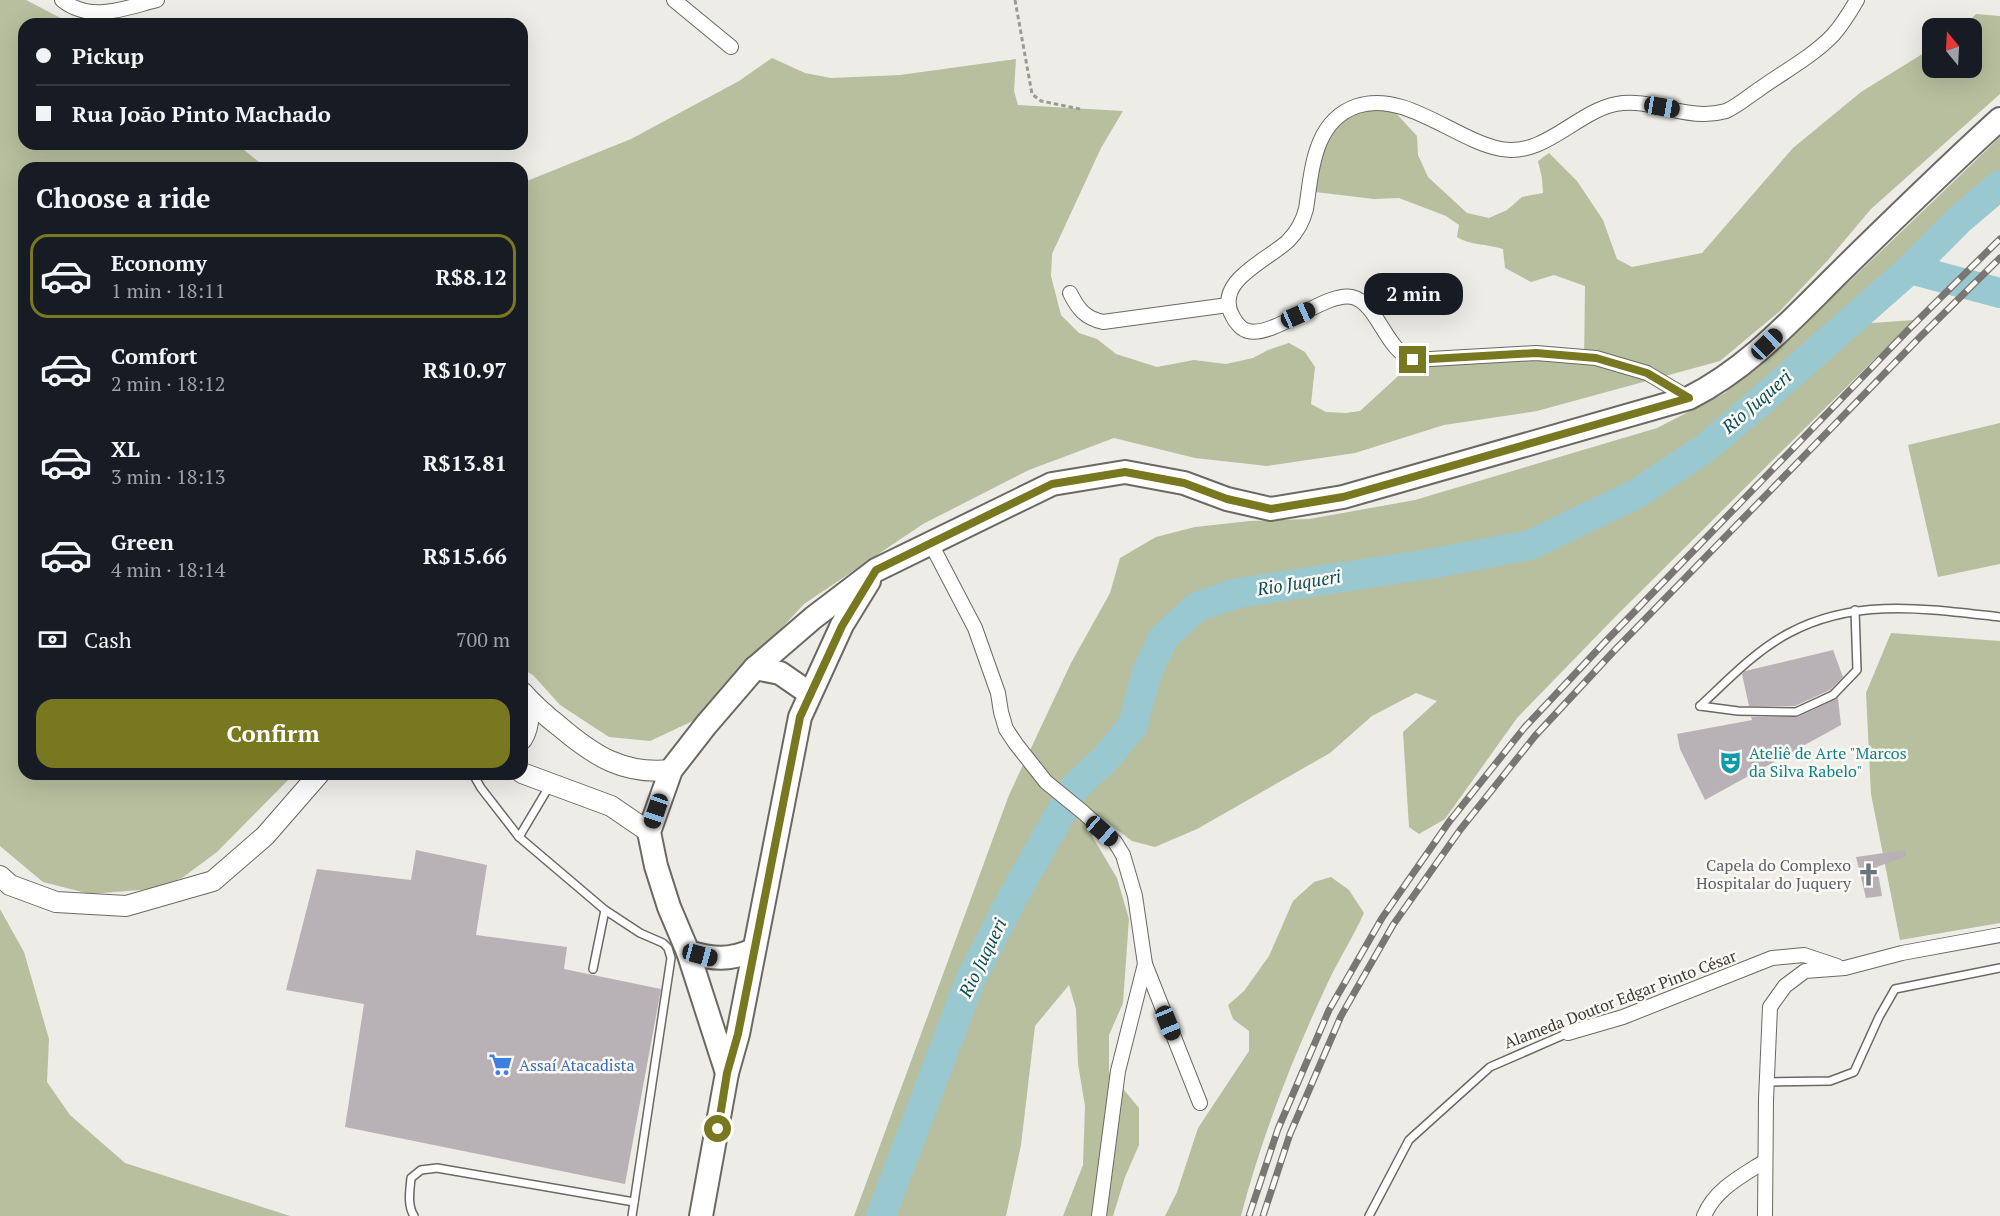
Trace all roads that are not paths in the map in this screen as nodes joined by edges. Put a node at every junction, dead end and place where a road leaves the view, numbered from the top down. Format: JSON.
{"nodes":[{"id":1,"x":62,"y":0,"type":"edge"},
{"id":2,"x":156,"y":0,"type":"edge"},
{"id":3,"x":674,"y":0,"type":"edge"},
{"id":4,"x":1857,"y":0,"type":"edge"},
{"id":5,"x":731,"y":47,"type":"dead end"},
{"id":6,"x":2000,"y":119,"type":"edge"},
{"id":7,"x":1070,"y":293,"type":"dead end"},
{"id":8,"x":1228,"y":305,"type":"junction"},
{"id":9,"x":1689,"y":398,"type":"junction"},
{"id":10,"x":930,"y":542,"type":"junction"},
{"id":11,"x":876,"y":570,"type":"junction"},
{"id":12,"x":1855,"y":610,"type":"junction"},
{"id":13,"x":2000,"y":617,"type":"edge"},
{"id":14,"x":754,"y":668,"type":"junction"},
{"id":15,"x":809,"y":693,"type":"junction"},
{"id":16,"x":528,"y":698,"type":"edge"},
{"id":17,"x":528,"y":706,"type":"edge"},
{"id":18,"x":528,"y":724,"type":"edge"},
{"id":19,"x":671,"y":770,"type":"junction"},
{"id":20,"x":528,"y":775,"type":"edge"},
{"id":21,"x":314,"y":780,"type":"edge"},
{"id":22,"x":476,"y":780,"type":"edge"},
{"id":23,"x":550,"y":784,"type":"junction"},
{"id":24,"x":649,"y":832,"type":"junction"},
{"id":25,"x":519,"y":837,"type":"junction"},
{"id":26,"x":0,"y":876,"type":"edge"},
{"id":27,"x":605,"y":910,"type":"junction"},
{"id":28,"x":2000,"y":935,"type":"edge"},
{"id":29,"x":753,"y":950,"type":"junction"},
{"id":30,"x":688,"y":952,"type":"junction"},
{"id":31,"x":1145,"y":964,"type":"junction"},
{"id":32,"x":1845,"y":968,"type":"junction"},
{"id":33,"x":2000,"y":968,"type":"edge"},
{"id":34,"x":593,"y":969,"type":"dead end"},
{"id":35,"x":1568,"y":1033,"type":"joint"},
{"id":36,"x":727,"y":1073,"type":"junction"},
{"id":37,"x":1767,"y":1082,"type":"junction"},
{"id":38,"x":1200,"y":1103,"type":"dead end"},
{"id":39,"x":1765,"y":1161,"type":"junction"},
{"id":40,"x":634,"y":1202,"type":"junction"},
{"id":41,"x":414,"y":1216,"type":"edge"},
{"id":42,"x":632,"y":1216,"type":"edge"},
{"id":43,"x":701,"y":1216,"type":"edge"},
{"id":44,"x":1099,"y":1216,"type":"edge"},
{"id":45,"x":1369,"y":1216,"type":"edge"},
{"id":46,"x":1704,"y":1216,"type":"edge"},
{"id":47,"x":1765,"y":1216,"type":"edge"}],
"edges":[{"from":1,"to":2,"type":"street"},
{"from":3,"to":5,"type":"street"},
{"from":4,"to":8,"type":"street"},
{"from":6,"to":9,"type":"main road"},
{"from":7,"to":8,"type":"street"},
{"from":8,"to":9,"type":"street"},
{"from":9,"to":10,"type":"main road"},
{"from":10,"to":11,"type":"main road"},
{"from":10,"to":31,"type":"street"},
{"from":11,"to":14,"type":"main road"},
{"from":11,"to":15,"type":"main road"},
{"from":12,"to":12,"type":"lane"},
{"from":12,"to":13,"type":"lane"},
{"from":14,"to":15,"type":"main road"},
{"from":14,"to":19,"type":"main road"},
{"from":15,"to":29,"type":"main road"},
{"from":16,"to":19,"type":"main road"},
{"from":17,"to":18,"type":"main road"},
{"from":19,"to":24,"type":"main road"},
{"from":20,"to":23,"type":"main road"},
{"from":21,"to":26,"type":"main road"},
{"from":22,"to":25,"type":"lane"},
{"from":23,"to":24,"type":"main road"},
{"from":23,"to":25,"type":"lane"},
{"from":24,"to":30,"type":"main road"},
{"from":25,"to":27,"type":"lane"},
{"from":27,"to":34,"type":"lane"},
{"from":27,"to":40,"type":"lane"},
{"from":28,"to":32,"type":"street"},
{"from":29,"to":30,"type":"main road"},
{"from":29,"to":36,"type":"main road"},
{"from":30,"to":36,"type":"main road"},
{"from":31,"to":38,"type":"street"},
{"from":31,"to":44,"type":"street"},
{"from":32,"to":35,"type":"street","name":"Alameda Doutor Edgar Pinto César"},
{"from":32,"to":37,"type":"street"},
{"from":33,"to":37,"type":"lane"},
{"from":35,"to":45,"type":"lane","name":"Alameda Doutor Edgar Pinto César"},
{"from":36,"to":43,"type":"main road"},
{"from":37,"to":39,"type":"street"},
{"from":39,"to":46,"type":"street"},
{"from":39,"to":47,"type":"street"},
{"from":40,"to":41,"type":"lane"},
{"from":40,"to":42,"type":"lane"}]}
